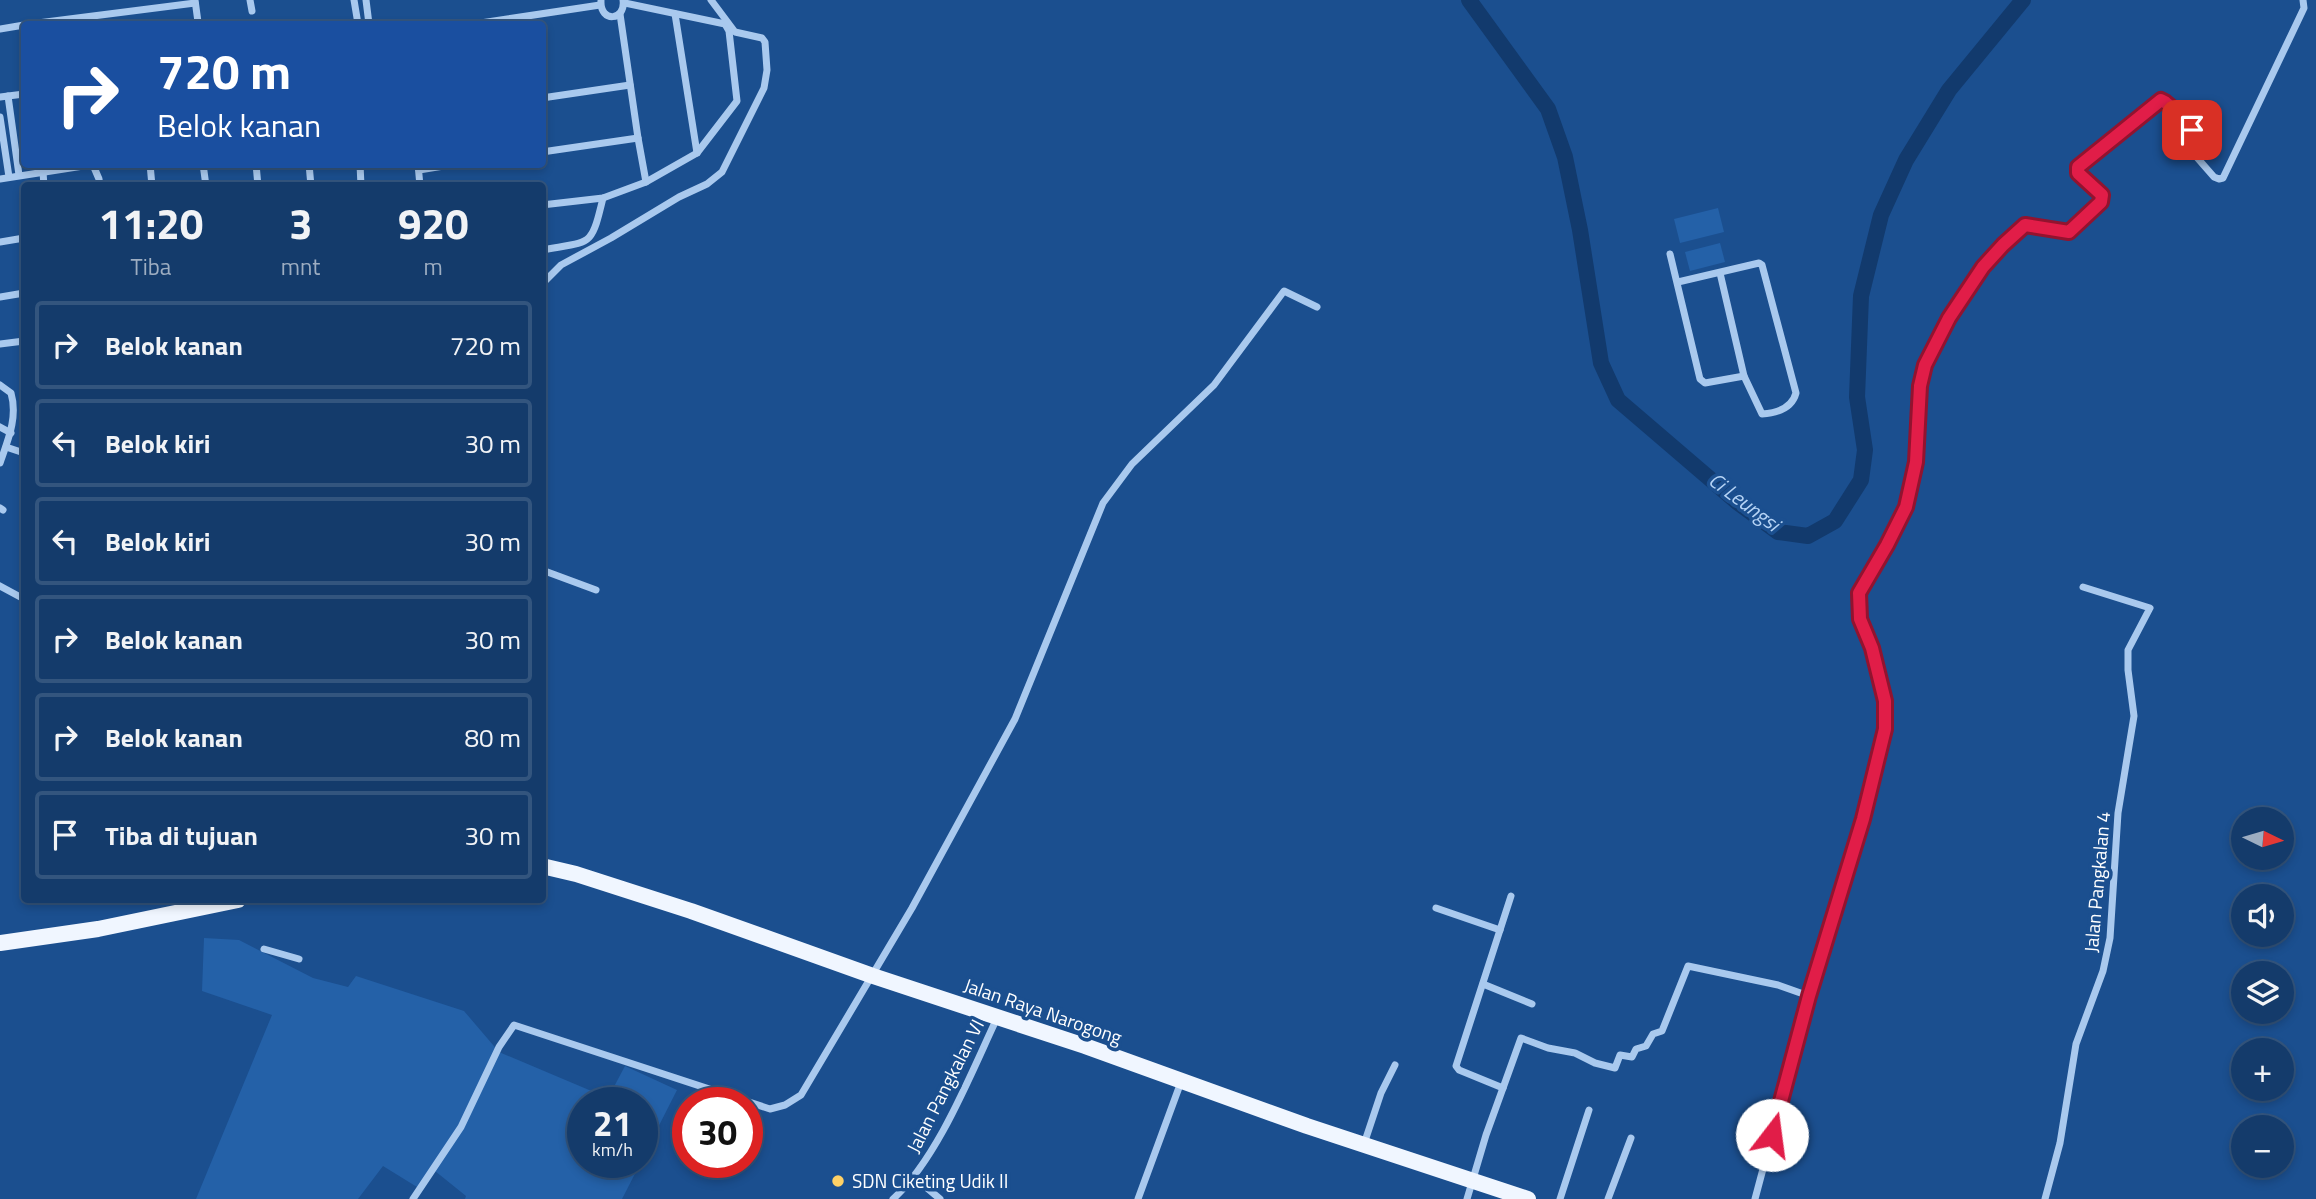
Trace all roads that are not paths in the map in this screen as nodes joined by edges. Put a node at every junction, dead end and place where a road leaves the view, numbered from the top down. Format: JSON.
{"nodes":[{"id":1,"x":250,"y":0,"type":"edge"},
{"id":2,"x":355,"y":0,"type":"edge"},
{"id":3,"x":366,"y":0,"type":"edge"},
{"id":4,"x":667,"y":0,"type":"edge"},
{"id":5,"x":711,"y":0,"type":"edge"},
{"id":6,"x":2303,"y":0,"type":"edge"},
{"id":7,"x":195,"y":1,"type":"edge"},
{"id":8,"x":601,"y":2,"type":"edge"},
{"id":9,"x":624,"y":2,"type":"edge"},
{"id":10,"x":252,"y":11,"type":"dead end"},
{"id":11,"x":671,"y":13,"type":"junction"},
{"id":12,"x":620,"y":14,"type":"junction"},
{"id":13,"x":77,"y":21,"type":"edge"},
{"id":14,"x":198,"y":21,"type":"edge"},
{"id":15,"x":358,"y":21,"type":"edge"},
{"id":16,"x":369,"y":21,"type":"edge"},
{"id":17,"x":491,"y":21,"type":"edge"},
{"id":18,"x":21,"y":26,"type":"edge"},
{"id":19,"x":0,"y":29,"type":"edge"},
{"id":20,"x":630,"y":85,"type":"junction"},
{"id":21,"x":4,"y":97,"type":"edge"},
{"id":22,"x":546,"y":97,"type":"edge"},
{"id":23,"x":0,"y":117,"type":"edge"},
{"id":24,"x":638,"y":138,"type":"junction"},
{"id":25,"x":546,"y":151,"type":"edge"},
{"id":26,"x":697,"y":153,"type":"junction"},
{"id":27,"x":73,"y":168,"type":"edge"},
{"id":28,"x":43,"y":172,"type":"junction"},
{"id":29,"x":19,"y":176,"type":"junction"},
{"id":30,"x":9,"y":177,"type":"junction"},
{"id":31,"x":0,"y":179,"type":"edge"},
{"id":32,"x":44,"y":182,"type":"edge"},
{"id":33,"x":646,"y":182,"type":"junction"},
{"id":34,"x":603,"y":198,"type":"junction"},
{"id":35,"x":546,"y":205,"type":"edge"},
{"id":36,"x":21,"y":238,"type":"edge"},
{"id":37,"x":0,"y":242,"type":"edge"},
{"id":38,"x":546,"y":249,"type":"edge"},
{"id":39,"x":1670,"y":254,"type":"dead end"},
{"id":40,"x":1720,"y":273,"type":"junction"},
{"id":41,"x":546,"y":280,"type":"edge"},
{"id":42,"x":1678,"y":282,"type":"junction"},
{"id":43,"x":21,"y":294,"type":"edge"},
{"id":44,"x":0,"y":297,"type":"edge"},
{"id":45,"x":1317,"y":306,"type":"dead end"},
{"id":46,"x":21,"y":341,"type":"edge"},
{"id":47,"x":0,"y":344,"type":"edge"},
{"id":48,"x":1744,"y":376,"type":"junction"},
{"id":49,"x":0,"y":385,"type":"edge"},
{"id":50,"x":0,"y":427,"type":"edge"},
{"id":51,"x":11,"y":433,"type":"junction"},
{"id":52,"x":5,"y":447,"type":"junction"},
{"id":53,"x":21,"y":452,"type":"edge"},
{"id":54,"x":0,"y":463,"type":"edge"},
{"id":55,"x":546,"y":571,"type":"edge"},
{"id":56,"x":0,"y":586,"type":"edge"},
{"id":57,"x":2083,"y":587,"type":"dead end"},
{"id":58,"x":596,"y":590,"type":"dead end"},
{"id":59,"x":21,"y":595,"type":"edge"},
{"id":60,"x":546,"y":867,"type":"edge"},
{"id":61,"x":1511,"y":896,"type":"dead end"},
{"id":62,"x":224,"y":903,"type":"edge"},
{"id":63,"x":1436,"y":908,"type":"dead end"},
{"id":64,"x":1500,"y":930,"type":"junction"},
{"id":65,"x":0,"y":943,"type":"edge"},
{"id":66,"x":264,"y":949,"type":"dead end"},
{"id":67,"x":299,"y":959,"type":"dead end"},
{"id":68,"x":873,"y":976,"type":"junction"},
{"id":69,"x":1483,"y":984,"type":"junction"},
{"id":70,"x":1809,"y":996,"type":"junction"},
{"id":71,"x":1532,"y":1004,"type":"dead end"},
{"id":72,"x":998,"y":1017,"type":"junction"},
{"id":73,"x":1395,"y":1065,"type":"dead end"},
{"id":74,"x":1181,"y":1082,"type":"junction"},
{"id":75,"x":1503,"y":1088,"type":"junction"},
{"id":76,"x":1590,"y":1110,"type":"dead end"},
{"id":77,"x":1632,"y":1138,"type":"dead end"},
{"id":78,"x":1364,"y":1145,"type":"junction"},
{"id":79,"x":1142,"y":1159,"type":"dead end"},
{"id":80,"x":1151,"y":1161,"type":"junction"},
{"id":81,"x":914,"y":1177,"type":"junction"},
{"id":82,"x":1472,"y":1181,"type":"junction"},
{"id":83,"x":413,"y":1199,"type":"edge"},
{"id":84,"x":893,"y":1199,"type":"edge"},
{"id":85,"x":940,"y":1199,"type":"edge"},
{"id":86,"x":1138,"y":1199,"type":"edge"},
{"id":87,"x":1467,"y":1199,"type":"edge"},
{"id":88,"x":1528,"y":1199,"type":"edge"},
{"id":89,"x":1560,"y":1199,"type":"edge"},
{"id":90,"x":1608,"y":1199,"type":"edge"},
{"id":91,"x":1755,"y":1199,"type":"edge"},
{"id":92,"x":2045,"y":1199,"type":"edge"}],
"edges":[{"from":1,"to":10,"type":"street"},
{"from":2,"to":15,"type":"street"},
{"from":3,"to":16,"type":"street"},
{"from":4,"to":11,"type":"street"},
{"from":5,"to":41,"type":"street"},
{"from":6,"to":70,"type":"street"},
{"from":7,"to":13,"type":"street"},
{"from":7,"to":14,"type":"street"},
{"from":8,"to":12,"type":"street"},
{"from":8,"to":17,"type":"street"},
{"from":9,"to":11,"type":"street"},
{"from":9,"to":12,"type":"street"},
{"from":11,"to":26,"type":"street"},
{"from":11,"to":26,"type":"street"},
{"from":12,"to":20,"type":"street"},
{"from":18,"to":19,"type":"street"},
{"from":20,"to":22,"type":"street"},
{"from":20,"to":24,"type":"street"},
{"from":21,"to":29,"type":"street"},
{"from":23,"to":30,"type":"street"},
{"from":24,"to":25,"type":"street"},
{"from":24,"to":33,"type":"street"},
{"from":26,"to":33,"type":"street"},
{"from":27,"to":28,"type":"street"},
{"from":28,"to":29,"type":"street"},
{"from":28,"to":32,"type":"street"},
{"from":29,"to":30,"type":"street"},
{"from":30,"to":31,"type":"street"},
{"from":33,"to":34,"type":"street"},
{"from":34,"to":35,"type":"street"},
{"from":34,"to":38,"type":"street"},
{"from":36,"to":37,"type":"street"},
{"from":39,"to":42,"type":"street"},
{"from":40,"to":42,"type":"street"},
{"from":40,"to":48,"type":"street"},
{"from":40,"to":48,"type":"street"},
{"from":42,"to":48,"type":"street"},
{"from":43,"to":44,"type":"street"},
{"from":45,"to":68,"type":"street"},
{"from":46,"to":47,"type":"street"},
{"from":49,"to":51,"type":"street"},
{"from":50,"to":51,"type":"street"},
{"from":51,"to":52,"type":"street"},
{"from":52,"to":53,"type":"street"},
{"from":52,"to":54,"type":"street"},
{"from":55,"to":58,"type":"street"},
{"from":56,"to":59,"type":"street"},
{"from":57,"to":92,"type":"street","name":"Jalan Pangkalan 4"},
{"from":60,"to":68,"type":"main road","name":"Jalan Raya Narogong"},
{"from":61,"to":64,"type":"street"},
{"from":62,"to":65,"type":"main road"},
{"from":63,"to":64,"type":"street"},
{"from":64,"to":69,"type":"street"},
{"from":66,"to":67,"type":"street"},
{"from":68,"to":72,"type":"main road","name":"Jalan Raya Narogong"},
{"from":68,"to":83,"type":"street"},
{"from":69,"to":71,"type":"street"},
{"from":69,"to":75,"type":"street"},
{"from":70,"to":75,"type":"street"},
{"from":70,"to":91,"type":"street"},
{"from":72,"to":74,"type":"main road","name":"Jalan Raya Narogong"},
{"from":72,"to":81,"type":"street","name":"Jalan Pangkalan VI"},
{"from":73,"to":78,"type":"street"},
{"from":74,"to":78,"type":"main road","name":"Jalan Raya Narogong"},
{"from":74,"to":80,"type":"street"},
{"from":75,"to":82,"type":"street"},
{"from":76,"to":89,"type":"street"},
{"from":77,"to":90,"type":"street"},
{"from":78,"to":82,"type":"main road","name":"Jalan Raya Narogong"},
{"from":79,"to":80,"type":"street"},
{"from":80,"to":86,"type":"street"},
{"from":81,"to":84,"type":"street","name":"Jalan Pangkalan VI"},
{"from":81,"to":85,"type":"street"},
{"from":82,"to":87,"type":"street"},
{"from":82,"to":88,"type":"main road","name":"Jalan Raya Narogong"}]}
